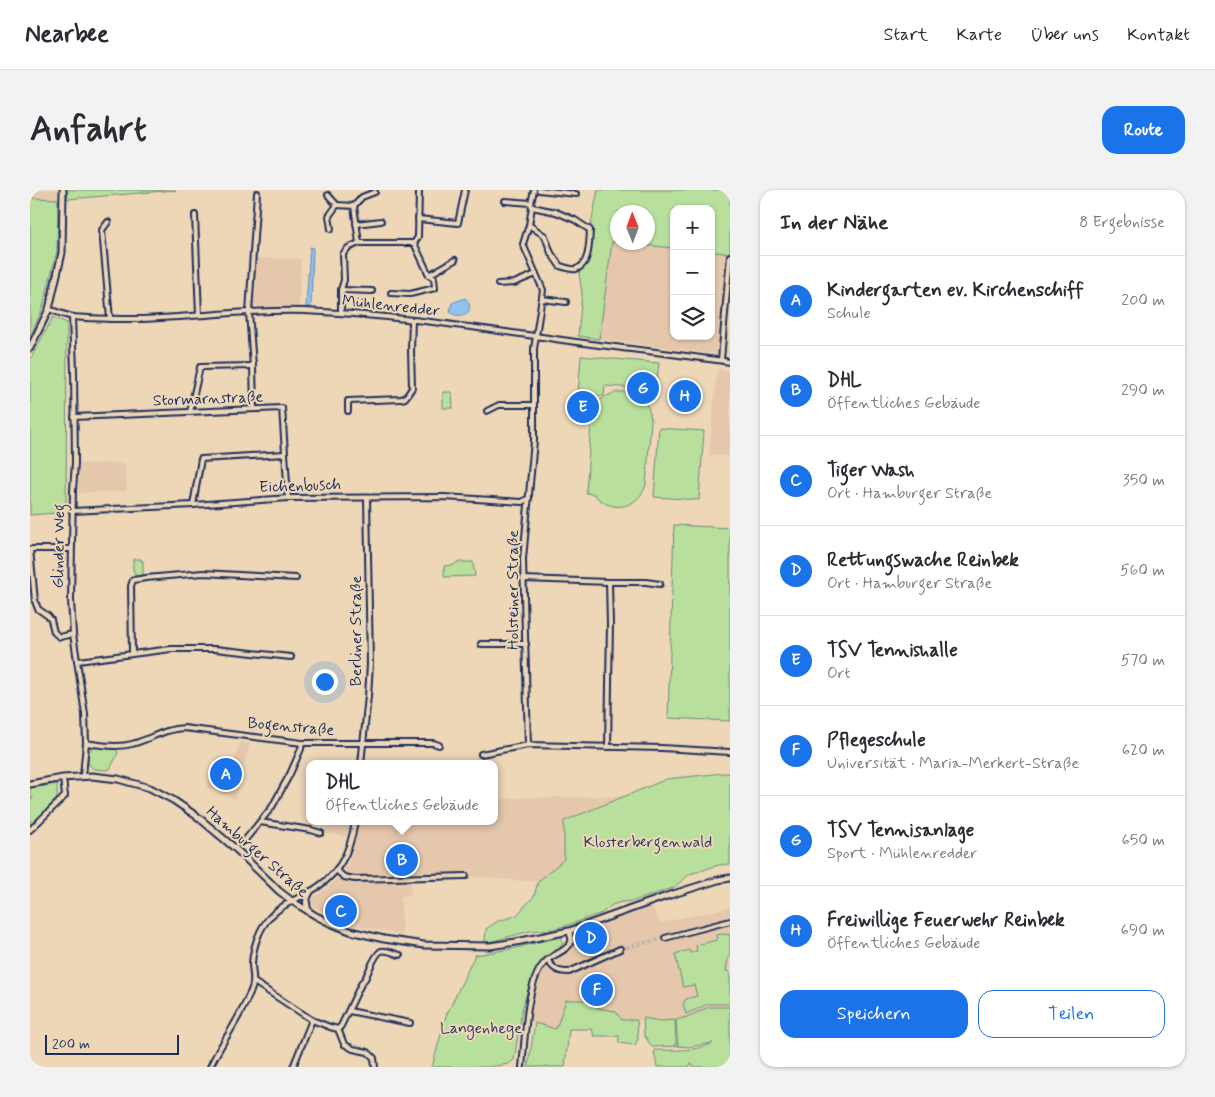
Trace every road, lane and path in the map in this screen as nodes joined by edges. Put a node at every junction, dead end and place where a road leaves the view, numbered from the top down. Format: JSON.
{"nodes":[{"id":1,"x":63,"y":190,"type":"edge"},
{"id":2,"x":419,"y":190,"type":"edge"},
{"id":3,"x":465,"y":190,"type":"edge"},
{"id":4,"x":534,"y":190,"type":"edge"},
{"id":5,"x":539,"y":190,"type":"edge"},
{"id":6,"x":375,"y":192,"type":"dead end"},
{"id":7,"x":257,"y":193,"type":"dead end"},
{"id":8,"x":576,"y":194,"type":"dead end"},
{"id":9,"x":328,"y":195,"type":"dead end"},
{"id":10,"x":505,"y":201,"type":"dead end"},
{"id":11,"x":337,"y":205,"type":"junction"},
{"id":12,"x":531,"y":205,"type":"junction"},
{"id":13,"x":354,"y":206,"type":"junction"},
{"id":14,"x":196,"y":215,"type":"dead end"},
{"id":15,"x":418,"y":219,"type":"junction"},
{"id":16,"x":381,"y":221,"type":"dead end"},
{"id":17,"x":108,"y":222,"type":"dead end"},
{"id":18,"x":356,"y":224,"type":"junction"},
{"id":19,"x":529,"y":225,"type":"junction"},
{"id":20,"x":331,"y":230,"type":"dead end"},
{"id":21,"x":359,"y":243,"type":"junction"},
{"id":22,"x":414,"y":243,"type":"junction"},
{"id":23,"x":730,"y":256,"type":"edge"},
{"id":24,"x":455,"y":260,"type":"dead end"},
{"id":25,"x":536,"y":274,"type":"junction"},
{"id":26,"x":429,"y":275,"type":"junction"},
{"id":27,"x":498,"y":284,"type":"dead end"},
{"id":28,"x":341,"y":290,"type":"junction"},
{"id":29,"x":372,"y":291,"type":"dead end"},
{"id":30,"x":391,"y":293,"type":"dead end"},
{"id":31,"x":542,"y":299,"type":"junction"},
{"id":32,"x":566,"y":302,"type":"dead end"},
{"id":33,"x":49,"y":309,"type":"junction"},
{"id":34,"x":249,"y":312,"type":"junction"},
{"id":35,"x":341,"y":314,"type":"junction"},
{"id":36,"x":200,"y":315,"type":"junction"},
{"id":37,"x":72,"y":317,"type":"junction"},
{"id":38,"x":110,"y":319,"type":"junction"},
{"id":39,"x":412,"y":320,"type":"junction"},
{"id":40,"x":536,"y":335,"type":"junction"},
{"id":41,"x":30,"y":348,"type":"edge"},
{"id":42,"x":721,"y":360,"type":"junction"},
{"id":43,"x":730,"y":362,"type":"edge"},
{"id":44,"x":253,"y":366,"type":"junction"},
{"id":45,"x":534,"y":405,"type":"junction"},
{"id":46,"x":254,"y":410,"type":"junction"},
{"id":47,"x":487,"y":410,"type":"dead end"},
{"id":48,"x":348,"y":411,"type":"dead end"},
{"id":49,"x":190,"y":412,"type":"junction"},
{"id":50,"x":74,"y":417,"type":"junction"},
{"id":51,"x":285,"y":454,"type":"junction"},
{"id":52,"x":288,"y":498,"type":"junction"},
{"id":53,"x":367,"y":498,"type":"junction"},
{"id":54,"x":528,"y":498,"type":"junction"},
{"id":55,"x":193,"y":505,"type":"junction"},
{"id":56,"x":72,"y":510,"type":"junction"},
{"id":57,"x":30,"y":549,"type":"edge"},
{"id":58,"x":72,"y":549,"type":"junction"},
{"id":59,"x":296,"y":578,"type":"dead end"},
{"id":60,"x":523,"y":579,"type":"junction"},
{"id":61,"x":609,"y":582,"type":"junction"},
{"id":62,"x":660,"y":584,"type":"dead end"},
{"id":63,"x":73,"y":634,"type":"junction"},
{"id":64,"x":481,"y":644,"type":"dead end"},
{"id":65,"x":526,"y":644,"type":"junction"},
{"id":66,"x":132,"y":653,"type":"junction"},
{"id":67,"x":291,"y":657,"type":"dead end"},
{"id":68,"x":78,"y":661,"type":"junction"},
{"id":69,"x":86,"y":743,"type":"junction"},
{"id":70,"x":302,"y":743,"type":"junction"},
{"id":71,"x":363,"y":744,"type":"junction"},
{"id":72,"x":439,"y":746,"type":"dead end"},
{"id":73,"x":528,"y":746,"type":"junction"},
{"id":74,"x":608,"y":747,"type":"junction"},
{"id":75,"x":730,"y":752,"type":"edge"},
{"id":76,"x":482,"y":754,"type":"dead end"},
{"id":77,"x":361,"y":760,"type":"edge"},
{"id":78,"x":83,"y":776,"type":"junction"},
{"id":79,"x":63,"y":778,"type":"junction"},
{"id":80,"x":30,"y":784,"type":"edge"},
{"id":81,"x":260,"y":822,"type":"junction"},
{"id":82,"x":354,"y":825,"type":"edge"},
{"id":83,"x":30,"y":830,"type":"edge"},
{"id":84,"x":321,"y":833,"type":"dead end"},
{"id":85,"x":245,"y":840,"type":"dead end"},
{"id":86,"x":336,"y":870,"type":"junction"},
{"id":87,"x":466,"y":876,"type":"dead end"},
{"id":88,"x":730,"y":878,"type":"edge"},
{"id":89,"x":310,"y":892,"type":"junction"},
{"id":90,"x":292,"y":901,"type":"junction"},
{"id":91,"x":309,"y":912,"type":"junction"},
{"id":92,"x":730,"y":921,"type":"edge"},
{"id":93,"x":569,"y":931,"type":"junction"},
{"id":94,"x":665,"y":938,"type":"tunnel mouth"},
{"id":95,"x":620,"y":949,"type":"tunnel mouth"},
{"id":96,"x":400,"y":955,"type":"dead end"},
{"id":97,"x":547,"y":960,"type":"junction"},
{"id":98,"x":254,"y":982,"type":"junction"},
{"id":99,"x":349,"y":1011,"type":"junction"},
{"id":100,"x":312,"y":1020,"type":"junction"},
{"id":101,"x":410,"y":1023,"type":"dead end"},
{"id":102,"x":338,"y":1029,"type":"junction"},
{"id":103,"x":210,"y":1067,"type":"edge"},
{"id":104,"x":293,"y":1067,"type":"edge"},
{"id":105,"x":375,"y":1067,"type":"edge"},
{"id":106,"x":522,"y":1067,"type":"edge"}],
"edges":[{"from":1,"to":33,"type":"main road"},
{"from":2,"to":15,"type":"street"},
{"from":3,"to":15,"type":"street"},
{"from":4,"to":12,"type":"street"},
{"from":5,"to":8,"type":"street"},
{"from":6,"to":13,"type":"street"},
{"from":7,"to":34,"type":"street"},
{"from":9,"to":11,"type":"street"},
{"from":10,"to":12,"type":"street"},
{"from":11,"to":13,"type":"street"},
{"from":11,"to":20,"type":"street"},
{"from":12,"to":19,"type":"street"},
{"from":12,"to":19,"type":"street"},
{"from":13,"to":18,"type":"street"},
{"from":14,"to":36,"type":"street"},
{"from":15,"to":22,"type":"street"},
{"from":16,"to":18,"type":"street"},
{"from":17,"to":38,"type":"street"},
{"from":18,"to":21,"type":"street"},
{"from":19,"to":25,"type":"street"},
{"from":21,"to":22,"type":"street"},
{"from":21,"to":28,"type":"street"},
{"from":22,"to":26,"type":"street"},
{"from":23,"to":42,"type":"street"},
{"from":24,"to":26,"type":"street"},
{"from":25,"to":27,"type":"street"},
{"from":25,"to":31,"type":"street"},
{"from":26,"to":30,"type":"street"},
{"from":28,"to":29,"type":"street"},
{"from":28,"to":35,"type":"street"},
{"from":31,"to":32,"type":"street"},
{"from":31,"to":40,"type":"street","name":"Holsteiner Straße"},
{"from":33,"to":37,"type":"street","name":"Mühlenredder"},
{"from":33,"to":41,"type":"main road"},
{"from":34,"to":35,"type":"street","name":"Mühlenredder"},
{"from":34,"to":36,"type":"street","name":"Mühlenredder"},
{"from":34,"to":44,"type":"street"},
{"from":35,"to":39,"type":"street","name":"Mühlenredder"},
{"from":36,"to":38,"type":"street","name":"Mühlenredder"},
{"from":37,"to":38,"type":"street","name":"Mühlenredder"},
{"from":37,"to":50,"type":"street","name":"Glinder Weg"},
{"from":39,"to":40,"type":"street","name":"Mühlenredder"},
{"from":39,"to":48,"type":"street"},
{"from":40,"to":42,"type":"street","name":"Mühlenredder"},
{"from":40,"to":45,"type":"street","name":"Holsteiner Straße"},
{"from":42,"to":43,"type":"street","name":"Mühlenredder"},
{"from":44,"to":46,"type":"street"},
{"from":44,"to":49,"type":"street"},
{"from":45,"to":47,"type":"street"},
{"from":45,"to":54,"type":"street","name":"Holsteiner Straße"},
{"from":46,"to":49,"type":"street","name":"Stormarnstraße"},
{"from":46,"to":51,"type":"street","name":"Stormarnstraße"},
{"from":49,"to":50,"type":"street","name":"Stormarnstraße"},
{"from":50,"to":56,"type":"street","name":"Glinder Weg"},
{"from":51,"to":52,"type":"street","name":"Stormarnstraße"},
{"from":51,"to":55,"type":"street"},
{"from":52,"to":53,"type":"street","name":"Eichenbusch"},
{"from":52,"to":55,"type":"street","name":"Eichenbusch"},
{"from":53,"to":54,"type":"street","name":"Eichenbusch"},
{"from":53,"to":71,"type":"street","name":"Berliner Straße"},
{"from":54,"to":60,"type":"street","name":"Holsteiner Straße"},
{"from":55,"to":56,"type":"street","name":"Eichenbusch"},
{"from":56,"to":58,"type":"street","name":"Glinder Weg"},
{"from":57,"to":58,"type":"street"},
{"from":57,"to":63,"type":"street"},
{"from":58,"to":63,"type":"street","name":"Glinder Weg"},
{"from":59,"to":66,"type":"street"},
{"from":60,"to":61,"type":"street"},
{"from":60,"to":65,"type":"street","name":"Holsteiner Straße"},
{"from":61,"to":62,"type":"street"},
{"from":61,"to":74,"type":"street"},
{"from":63,"to":68,"type":"street","name":"Glinder Weg"},
{"from":64,"to":65,"type":"street"},
{"from":65,"to":73,"type":"street","name":"Holsteiner Straße"},
{"from":66,"to":67,"type":"street"},
{"from":66,"to":68,"type":"street"},
{"from":68,"to":69,"type":"street","name":"Glinder Weg"},
{"from":69,"to":70,"type":"street","name":"Bogenstraße"},
{"from":69,"to":78,"type":"street","name":"Glinder Weg"},
{"from":70,"to":71,"type":"street","name":"Bogenstraße"},
{"from":70,"to":81,"type":"street"},
{"from":71,"to":72,"type":"street","name":"Bogenstraße"},
{"from":71,"to":77,"type":"street","name":"Berliner Straße"},
{"from":73,"to":74,"type":"street"},
{"from":73,"to":76,"type":"street"},
{"from":74,"to":75,"type":"street"},
{"from":78,"to":79,"type":"main road","name":"Hamburger Straße"},
{"from":78,"to":90,"type":"main road","name":"Hamburger Straße"},
{"from":79,"to":80,"type":"main road","name":"Hamburger Straße"},
{"from":79,"to":83,"type":"street"},
{"from":81,"to":84,"type":"street"},
{"from":81,"to":85,"type":"street"},
{"from":82,"to":86,"type":"street"},
{"from":86,"to":87,"type":"street"},
{"from":86,"to":89,"type":"street"},
{"from":88,"to":93,"type":"main road","name":"Hamburger Straße"},
{"from":89,"to":90,"type":"street"},
{"from":89,"to":91,"type":"main road"},
{"from":90,"to":91,"type":"main road","name":"Hamburger Straße"},
{"from":90,"to":98,"type":"street"},
{"from":91,"to":93,"type":"main road","name":"Hamburger Straße"},
{"from":92,"to":94,"type":"street"},
{"from":93,"to":97,"type":"street"},
{"from":95,"to":97,"type":"street"},
{"from":96,"to":99,"type":"street"},
{"from":97,"to":106,"type":"street"},
{"from":98,"to":100,"type":"street"},
{"from":98,"to":103,"type":"street"},
{"from":99,"to":101,"type":"street"},
{"from":99,"to":102,"type":"street"},
{"from":100,"to":102,"type":"street"},
{"from":100,"to":104,"type":"street"},
{"from":102,"to":105,"type":"street"}]}
